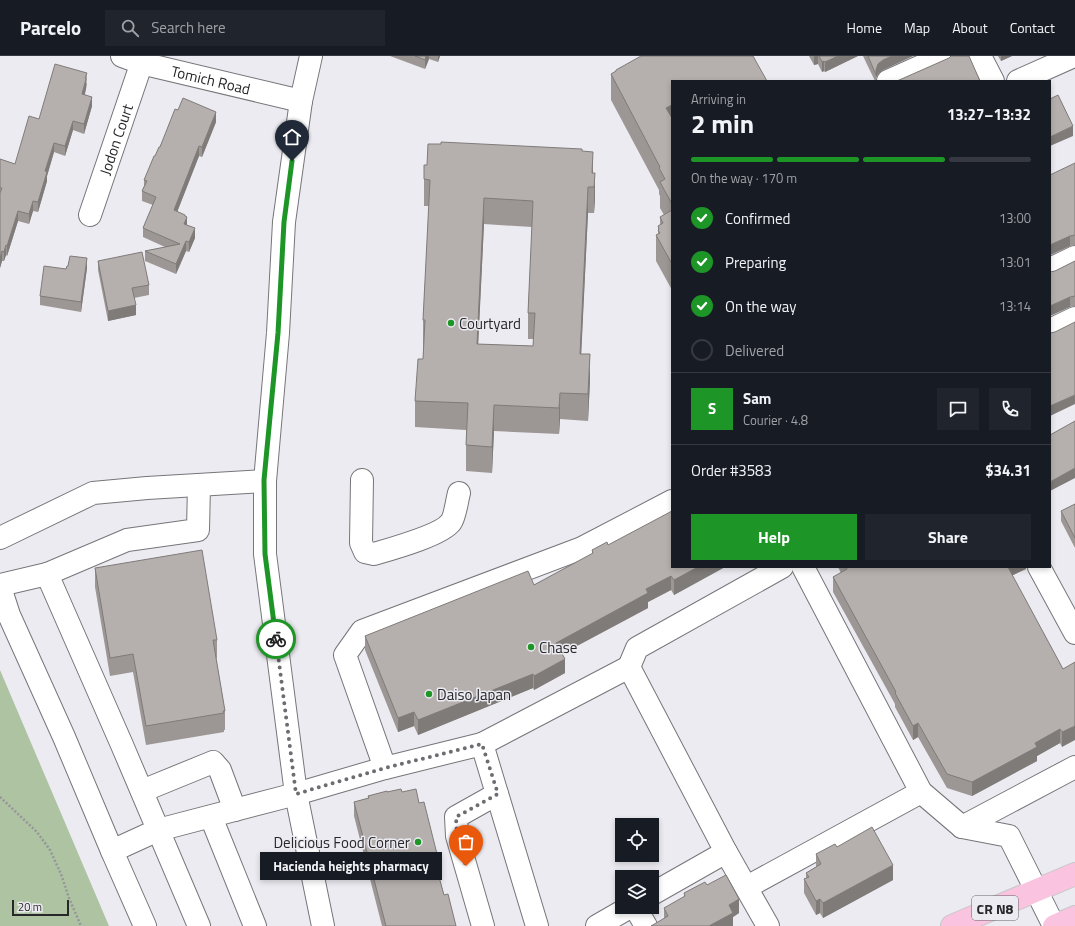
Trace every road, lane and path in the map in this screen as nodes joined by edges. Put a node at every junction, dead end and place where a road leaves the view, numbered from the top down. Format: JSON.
{"nodes":[{"id":1,"x":311,"y":56,"type":"edge"},
{"id":2,"x":944,"y":56,"type":"edge"},
{"id":3,"x":980,"y":56,"type":"edge"},
{"id":4,"x":1074,"y":56,"type":"edge"},
{"id":5,"x":136,"y":58,"type":"edge"},
{"id":6,"x":890,"y":80,"type":"edge"},
{"id":7,"x":992,"y":80,"type":"edge"},
{"id":8,"x":1020,"y":80,"type":"edge"},
{"id":9,"x":301,"y":100,"type":"junction"},
{"id":10,"x":90,"y":216,"type":"dead end"},
{"id":11,"x":1075,"y":257,"type":"edge"},
{"id":12,"x":1051,"y":269,"type":"edge"},
{"id":13,"x":1075,"y":318,"type":"edge"},
{"id":14,"x":1051,"y":330,"type":"edge"},
{"id":15,"x":264,"y":480,"type":"junction"},
{"id":16,"x":362,"y":480,"type":"dead end"},
{"id":17,"x":199,"y":484,"type":"junction"},
{"id":18,"x":459,"y":492,"type":"dead end"},
{"id":19,"x":671,"y":502,"type":"edge"},
{"id":20,"x":0,"y":538,"type":"edge"},
{"id":21,"x":780,"y":568,"type":"edge"},
{"id":22,"x":804,"y":568,"type":"edge"},
{"id":23,"x":1040,"y":568,"type":"edge"},
{"id":24,"x":47,"y":574,"type":"junction"},
{"id":25,"x":0,"y":586,"type":"edge"},
{"id":26,"x":1075,"y":633,"type":"edge"},
{"id":27,"x":629,"y":667,"type":"junction"},
{"id":28,"x":482,"y":744,"type":"junction"},
{"id":29,"x":385,"y":768,"type":"junction"},
{"id":30,"x":1075,"y":768,"type":"edge"},
{"id":31,"x":142,"y":791,"type":"junction"},
{"id":32,"x":921,"y":792,"type":"junction"},
{"id":33,"x":296,"y":794,"type":"junction"},
{"id":34,"x":498,"y":794,"type":"junction"},
{"id":35,"x":0,"y":796,"type":"edge"},
{"id":36,"x":235,"y":810,"type":"junction"},
{"id":37,"x":211,"y":817,"type":"junction"},
{"id":38,"x":962,"y":827,"type":"junction"},
{"id":39,"x":158,"y":830,"type":"junction"},
{"id":40,"x":112,"y":851,"type":"junction"},
{"id":41,"x":726,"y":852,"type":"junction"},
{"id":42,"x":1075,"y":874,"type":"edge"},
{"id":43,"x":747,"y":887,"type":"junction"},
{"id":44,"x":659,"y":890,"type":"edge"},
{"id":45,"x":1037,"y":890,"type":"junction"},
{"id":46,"x":618,"y":914,"type":"edge"},
{"id":47,"x":639,"y":914,"type":"edge"},
{"id":48,"x":1075,"y":917,"type":"edge"},
{"id":49,"x":81,"y":926,"type":"edge"},
{"id":50,"x":145,"y":926,"type":"edge"},
{"id":51,"x":199,"y":926,"type":"edge"},
{"id":52,"x":255,"y":926,"type":"edge"},
{"id":53,"x":323,"y":926,"type":"edge"},
{"id":54,"x":483,"y":926,"type":"edge"},
{"id":55,"x":537,"y":926,"type":"edge"},
{"id":56,"x":597,"y":926,"type":"edge"},
{"id":57,"x":646,"y":926,"type":"edge"},
{"id":58,"x":768,"y":926,"type":"edge"},
{"id":59,"x":952,"y":926,"type":"edge"},
{"id":60,"x":1054,"y":926,"type":"edge"}],
"edges":[{"from":1,"to":9,"type":"street"},
{"from":2,"to":6,"type":"street"},
{"from":3,"to":7,"type":"street"},
{"from":4,"to":8,"type":"street"},
{"from":5,"to":9,"type":"street","name":"Tomich Road"},
{"from":5,"to":10,"type":"street","name":"Jodon Court"},
{"from":9,"to":15,"type":"street"},
{"from":11,"to":12,"type":"street"},
{"from":13,"to":14,"type":"street"},
{"from":15,"to":17,"type":"street"},
{"from":15,"to":33,"type":"street"},
{"from":16,"to":18,"type":"street"},
{"from":17,"to":20,"type":"street"},
{"from":17,"to":24,"type":"street"},
{"from":19,"to":29,"type":"street"},
{"from":21,"to":27,"type":"street"},
{"from":22,"to":32,"type":"street"},
{"from":23,"to":26,"type":"street"},
{"from":24,"to":25,"type":"street"},
{"from":24,"to":31,"type":"street"},
{"from":25,"to":40,"type":"street"},
{"from":27,"to":28,"type":"street"},
{"from":27,"to":41,"type":"street"},
{"from":28,"to":29,"type":"street"},
{"from":28,"to":34,"type":"street"},
{"from":29,"to":33,"type":"street"},
{"from":30,"to":38,"type":"street"},
{"from":31,"to":36,"type":"street"},
{"from":31,"to":39,"type":"street"},
{"from":32,"to":38,"type":"street"},
{"from":32,"to":43,"type":"street"},
{"from":33,"to":36,"type":"street"},
{"from":33,"to":53,"type":"street"},
{"from":34,"to":54,"type":"street"},
{"from":34,"to":55,"type":"street"},
{"from":35,"to":49,"type":"path"},
{"from":36,"to":37,"type":"street"},
{"from":37,"to":39,"type":"street"},
{"from":37,"to":52,"type":"street"},
{"from":38,"to":45,"type":"street"},
{"from":39,"to":40,"type":"street"},
{"from":39,"to":51,"type":"street"},
{"from":40,"to":50,"type":"street"},
{"from":41,"to":43,"type":"street"},
{"from":41,"to":44,"type":"street"},
{"from":42,"to":45,"type":"main road","number":"CR N8"},
{"from":43,"to":58,"type":"street"},
{"from":45,"to":59,"type":"main road","number":"CR N8"},
{"from":45,"to":60,"type":"street"},
{"from":46,"to":56,"type":"street"},
{"from":47,"to":57,"type":"street"},
{"from":48,"to":60,"type":"main road"}]}
